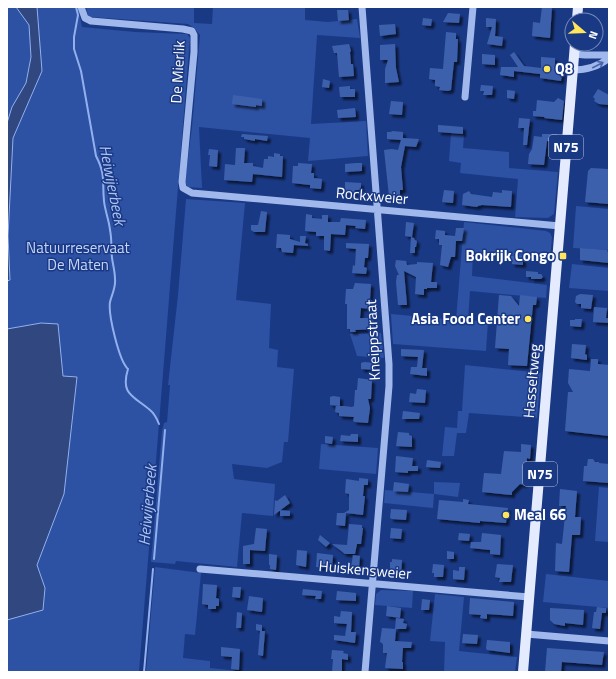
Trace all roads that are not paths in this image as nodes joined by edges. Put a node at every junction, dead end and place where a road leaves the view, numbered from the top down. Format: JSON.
{"nodes":[{"id":1,"x":81,"y":7,"type":"edge"},
{"id":2,"x":362,"y":7,"type":"edge"},
{"id":3,"x":473,"y":7,"type":"edge"},
{"id":4,"x":575,"y":52,"type":"edge"},
{"id":5,"x":580,"y":52,"type":"edge"},
{"id":6,"x":609,"y":56,"type":"edge"},
{"id":7,"x":573,"y":70,"type":"junction"},
{"id":8,"x":465,"y":98,"type":"dead end"},
{"id":9,"x":183,"y":188,"type":"joint"},
{"id":10,"x":377,"y":210,"type":"junction"},
{"id":11,"x":560,"y":226,"type":"junction"},
{"id":12,"x":200,"y":569,"type":"dead end"},
{"id":13,"x":372,"y":583,"type":"junction"},
{"id":14,"x":529,"y":596,"type":"junction"},
{"id":15,"x":526,"y":634,"type":"junction"},
{"id":16,"x":609,"y":641,"type":"edge"},
{"id":17,"x":365,"y":672,"type":"edge"},
{"id":18,"x":523,"y":672,"type":"edge"}],
"edges":[{"from":1,"to":9,"type":"street","name":"De Mierlik"},
{"from":2,"to":10,"type":"street","name":"Kneippstraat"},
{"from":3,"to":8,"type":"street"},
{"from":4,"to":7,"type":"main road","name":"Hasseltweg","number":"N75"},
{"from":5,"to":6,"type":"street"},
{"from":7,"to":6,"type":"street","one_way":true},
{"from":7,"to":11,"type":"main road","name":"Hasseltweg","number":"N75"},
{"from":9,"to":10,"type":"street","name":"Rockxweier"},
{"from":10,"to":11,"type":"street","name":"Rockxweier"},
{"from":10,"to":13,"type":"street","name":"Kneippstraat"},
{"from":11,"to":14,"type":"main road","name":"Hasseltweg","number":"N75"},
{"from":12,"to":13,"type":"street","name":"Huiskensweier"},
{"from":13,"to":14,"type":"street","name":"Huiskensweier"},
{"from":13,"to":17,"type":"street","name":"Kneippstraat"},
{"from":14,"to":15,"type":"main road","name":"Hasseltweg","number":"N75"},
{"from":15,"to":16,"type":"street"},
{"from":15,"to":18,"type":"main road","name":"Hasseltweg","number":"N75"}]}
